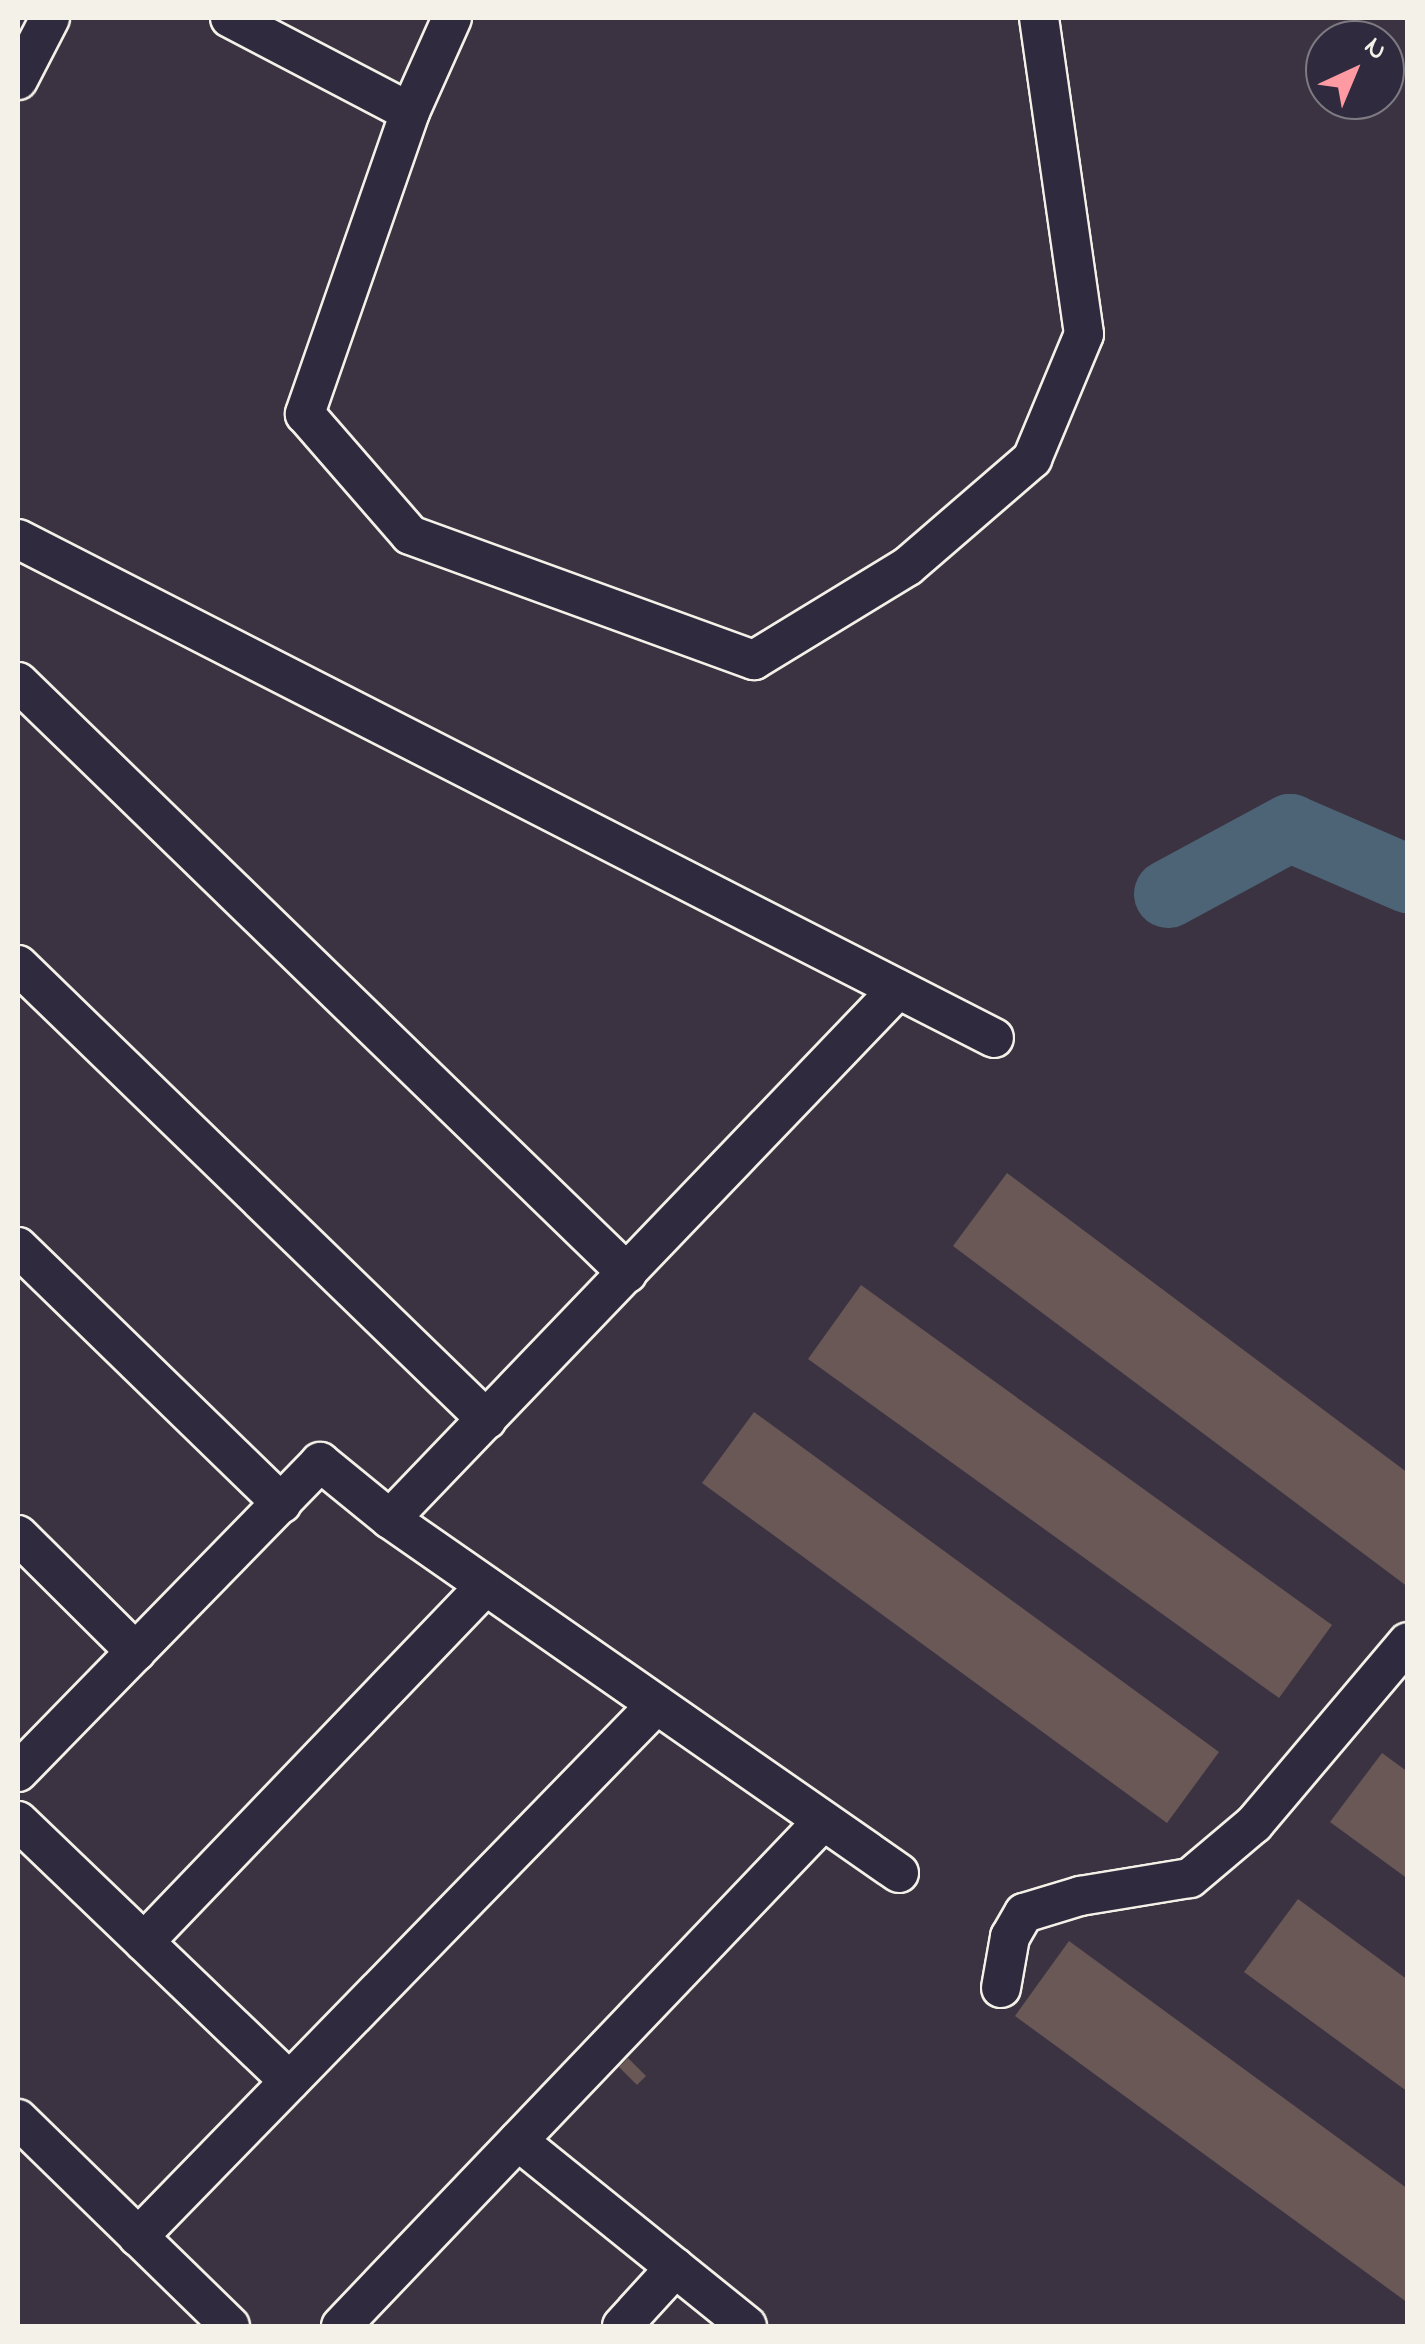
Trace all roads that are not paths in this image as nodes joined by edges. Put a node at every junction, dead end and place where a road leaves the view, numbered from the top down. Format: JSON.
{"nodes":[{"id":1,"x":50,"y":18,"type":"edge"},
{"id":2,"x":230,"y":18,"type":"edge"},
{"id":3,"x":452,"y":18,"type":"edge"},
{"id":4,"x":1039,"y":18,"type":"edge"},
{"id":5,"x":20,"y":72,"type":"edge"},
{"id":6,"x":410,"y":112,"type":"junction"},
{"id":7,"x":18,"y":539,"type":"edge"},
{"id":8,"x":18,"y":682,"type":"edge"},
{"id":9,"x":18,"y":965,"type":"edge"},
{"id":10,"x":898,"y":989,"type":"junction"},
{"id":11,"x":994,"y":1038,"type":"dead end"},
{"id":12,"x":18,"y":1246,"type":"edge"},
{"id":13,"x":627,"y":1273,"type":"junction"},
{"id":14,"x":487,"y":1420,"type":"junction"},
{"id":15,"x":282,"y":1504,"type":"junction"},
{"id":16,"x":390,"y":1520,"type":"junction"},
{"id":17,"x":18,"y":1535,"type":"edge"},
{"id":18,"x":485,"y":1586,"type":"junction"},
{"id":19,"x":1408,"y":1642,"type":"edge"},
{"id":20,"x":136,"y":1652,"type":"junction"},
{"id":21,"x":656,"y":1704,"type":"junction"},
{"id":22,"x":18,"y":1772,"type":"edge"},
{"id":23,"x":18,"y":1821,"type":"edge"},
{"id":24,"x":823,"y":1821,"type":"junction"},
{"id":25,"x":899,"y":1874,"type":"dead end"},
{"id":26,"x":144,"y":1942,"type":"junction"},
{"id":27,"x":1001,"y":1988,"type":"dead end"},
{"id":28,"x":289,"y":2081,"type":"junction"},
{"id":29,"x":18,"y":2119,"type":"edge"},
{"id":30,"x":518,"y":2141,"type":"junction"},
{"id":31,"x":138,"y":2236,"type":"junction"},
{"id":32,"x":675,"y":2268,"type":"junction"},
{"id":33,"x":230,"y":2326,"type":"edge"},
{"id":34,"x":342,"y":2326,"type":"edge"},
{"id":35,"x":622,"y":2326,"type":"edge"},
{"id":36,"x":747,"y":2326,"type":"edge"}],
"edges":[{"from":1,"to":5,"type":"street"},
{"from":2,"to":6,"type":"street"},
{"from":3,"to":6,"type":"street"},
{"from":4,"to":6,"type":"street"},
{"from":7,"to":10,"type":"street"},
{"from":8,"to":13,"type":"street"},
{"from":9,"to":14,"type":"street"},
{"from":10,"to":11,"type":"street"},
{"from":10,"to":13,"type":"street"},
{"from":12,"to":15,"type":"street"},
{"from":13,"to":14,"type":"street"},
{"from":14,"to":16,"type":"street"},
{"from":15,"to":16,"type":"street"},
{"from":15,"to":20,"type":"street"},
{"from":16,"to":18,"type":"street"},
{"from":17,"to":20,"type":"street"},
{"from":18,"to":21,"type":"street"},
{"from":18,"to":26,"type":"street"},
{"from":19,"to":27,"type":"street"},
{"from":20,"to":22,"type":"street"},
{"from":21,"to":24,"type":"street"},
{"from":21,"to":28,"type":"street"},
{"from":23,"to":26,"type":"street"},
{"from":24,"to":25,"type":"street"},
{"from":24,"to":30,"type":"street"},
{"from":26,"to":28,"type":"street"},
{"from":28,"to":31,"type":"street"},
{"from":29,"to":31,"type":"street"},
{"from":30,"to":32,"type":"street"},
{"from":30,"to":34,"type":"street"},
{"from":31,"to":33,"type":"street"},
{"from":32,"to":35,"type":"street"},
{"from":32,"to":36,"type":"street"}]}
